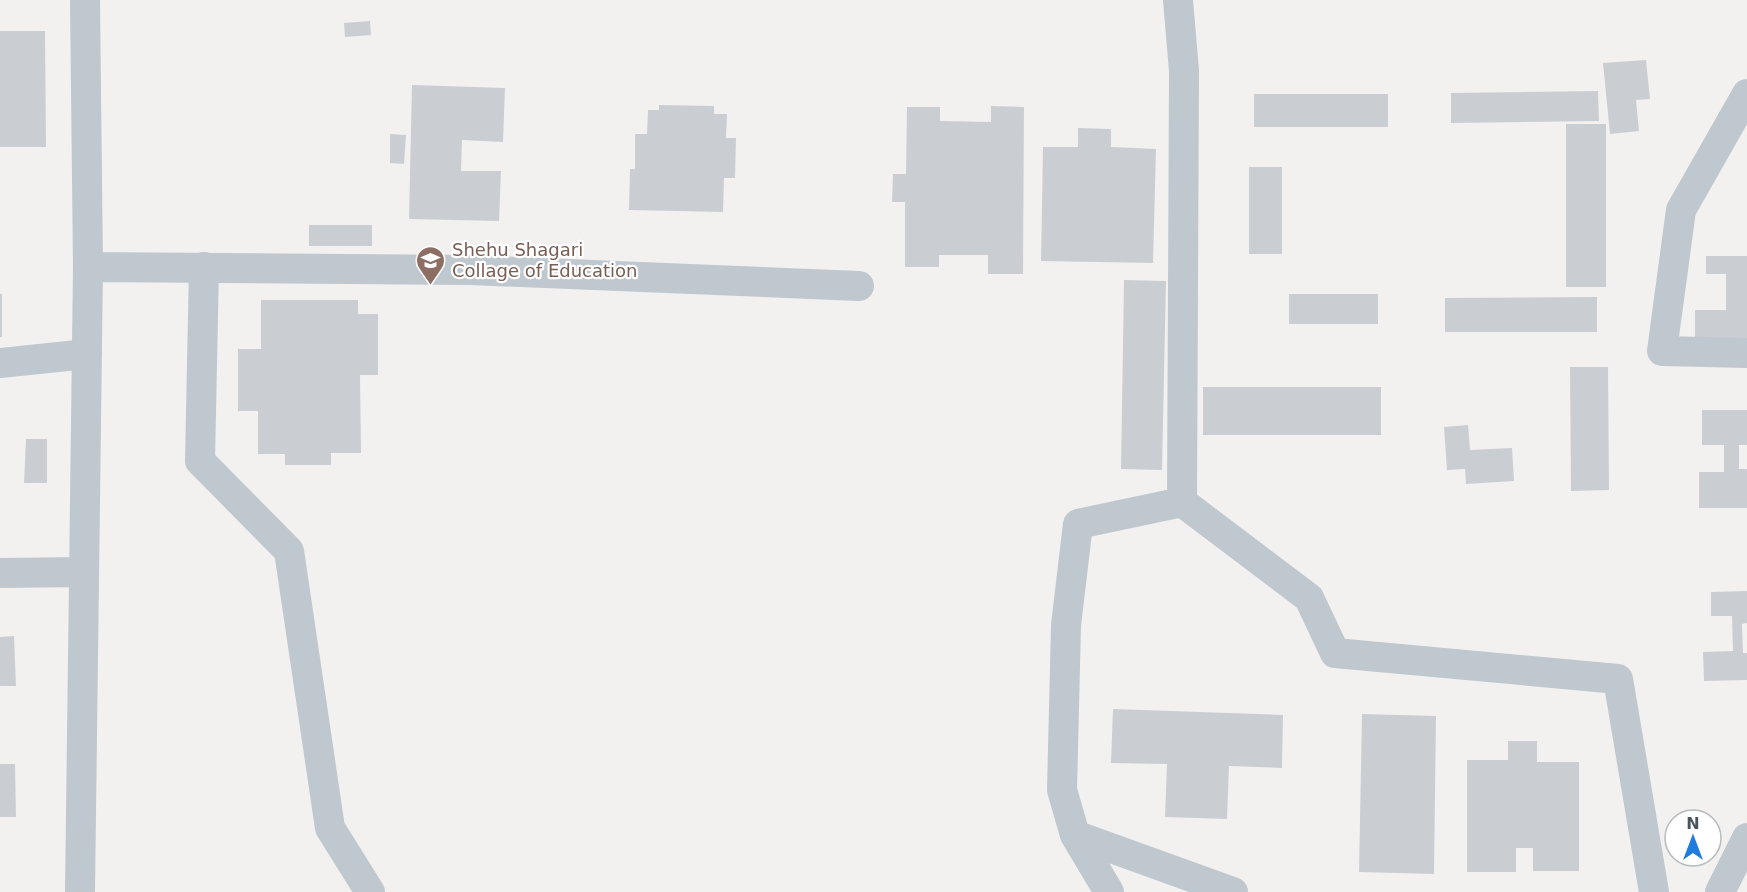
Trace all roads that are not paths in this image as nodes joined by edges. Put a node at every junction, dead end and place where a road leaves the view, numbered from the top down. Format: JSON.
{"nodes":[{"id":1,"x":85,"y":0,"type":"edge"},
{"id":2,"x":1178,"y":0,"type":"edge"},
{"id":3,"x":1747,"y":94,"type":"edge"},
{"id":4,"x":88,"y":267,"type":"junction"},
{"id":5,"x":204,"y":267,"type":"junction"},
{"id":6,"x":859,"y":286,"type":"dead end"},
{"id":7,"x":1747,"y":353,"type":"edge"},
{"id":8,"x":87,"y":354,"type":"junction"},
{"id":9,"x":0,"y":363,"type":"edge"},
{"id":10,"x":1182,"y":502,"type":"junction"},
{"id":11,"x":84,"y":572,"type":"junction"},
{"id":12,"x":0,"y":573,"type":"edge"},
{"id":13,"x":1075,"y":835,"type":"junction"},
{"id":14,"x":1747,"y":838,"type":"edge"},
{"id":15,"x":80,"y":892,"type":"edge"},
{"id":16,"x":369,"y":892,"type":"edge"},
{"id":17,"x":1109,"y":892,"type":"edge"},
{"id":18,"x":1233,"y":892,"type":"edge"},
{"id":19,"x":1654,"y":892,"type":"edge"},
{"id":20,"x":1720,"y":892,"type":"edge"}],
"edges":[{"from":1,"to":4,"type":"street"},
{"from":2,"to":10,"type":"street"},
{"from":3,"to":7,"type":"street"},
{"from":4,"to":5,"type":"street"},
{"from":4,"to":8,"type":"street"},
{"from":5,"to":6,"type":"street"},
{"from":5,"to":16,"type":"street"},
{"from":8,"to":9,"type":"street"},
{"from":8,"to":11,"type":"street"},
{"from":10,"to":13,"type":"street"},
{"from":10,"to":19,"type":"street"},
{"from":11,"to":12,"type":"street"},
{"from":11,"to":15,"type":"street"},
{"from":13,"to":17,"type":"street"},
{"from":13,"to":18,"type":"street"},
{"from":14,"to":20,"type":"street"}]}
